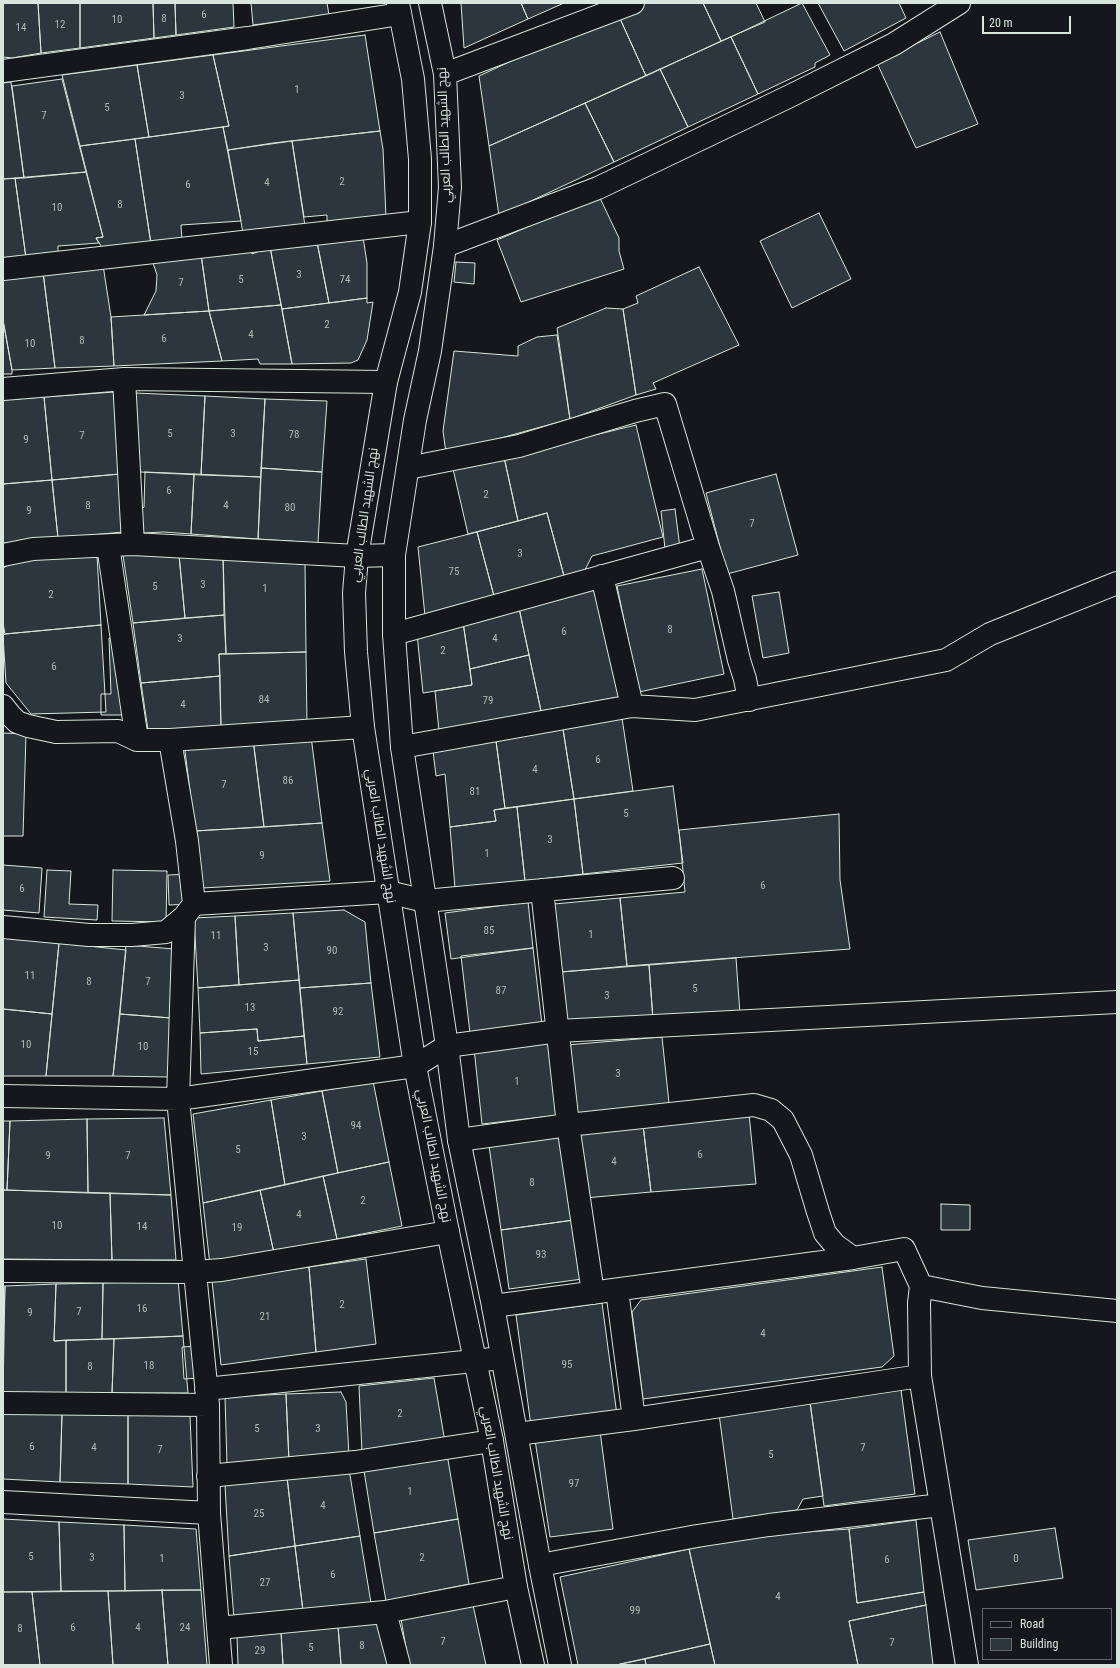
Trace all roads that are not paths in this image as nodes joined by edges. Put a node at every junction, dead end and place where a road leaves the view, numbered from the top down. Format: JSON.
{"nodes":[{"id":1,"x":430,"y":3,"type":"edge"},
{"id":2,"x":633,"y":3,"type":"edge"},
{"id":3,"x":959,"y":3,"type":"edge"},
{"id":4,"x":399,"y":8,"type":"edge"},
{"id":5,"x":3,"y":70,"type":"edge"},
{"id":6,"x":445,"y":74,"type":"junction"},
{"id":7,"x":420,"y":222,"type":"junction"},
{"id":8,"x":445,"y":246,"type":"junction"},
{"id":9,"x":3,"y":269,"type":"edge"},
{"id":10,"x":124,"y":379,"type":"junction"},
{"id":11,"x":386,"y":382,"type":"junction"},
{"id":12,"x":3,"y":389,"type":"edge"},
{"id":13,"x":408,"y":468,"type":"junction"},
{"id":14,"x":133,"y":544,"type":"junction"},
{"id":15,"x":108,"y":546,"type":"junction"},
{"id":16,"x":708,"y":547,"type":"junction"},
{"id":17,"x":3,"y":555,"type":"edge"},
{"id":18,"x":357,"y":556,"type":"junction"},
{"id":19,"x":394,"y":556,"type":"junction"},
{"id":20,"x":602,"y":576,"type":"junction"},
{"id":21,"x":1117,"y":583,"type":"edge"},
{"id":22,"x":394,"y":634,"type":"junction"},
{"id":23,"x":749,"y":700,"type":"junction"},
{"id":24,"x":3,"y":706,"type":"edge"},
{"id":25,"x":632,"y":706,"type":"junction"},
{"id":26,"x":363,"y":727,"type":"junction"},
{"id":27,"x":137,"y":740,"type":"junction"},
{"id":28,"x":170,"y":740,"type":"junction"},
{"id":29,"x":402,"y":747,"type":"junction"},
{"id":30,"x":673,"y":878,"type":"dead end"},
{"id":31,"x":542,"y":890,"type":"junction"},
{"id":32,"x":388,"y":892,"type":"junction"},
{"id":33,"x":425,"y":901,"type":"junction"},
{"id":34,"x":189,"y":910,"type":"junction"},
{"id":35,"x":3,"y":927,"type":"edge"},
{"id":36,"x":1117,"y":1002,"type":"edge"},
{"id":37,"x":558,"y":1031,"type":"junction"},
{"id":38,"x":447,"y":1046,"type":"junction"},
{"id":39,"x":415,"y":1066,"type":"junction"},
{"id":40,"x":3,"y":1096,"type":"edge"},
{"id":41,"x":178,"y":1099,"type":"junction"},
{"id":42,"x":568,"y":1125,"type":"junction"},
{"id":43,"x":459,"y":1140,"type":"junction"},
{"id":44,"x":448,"y":1232,"type":"junction"},
{"id":45,"x":853,"y":1258,"type":"junction"},
{"id":46,"x":3,"y":1271,"type":"edge"},
{"id":47,"x":194,"y":1272,"type":"junction"},
{"id":48,"x":921,"y":1286,"type":"junction"},
{"id":49,"x":617,"y":1290,"type":"junction"},
{"id":50,"x":593,"y":1293,"type":"junction"},
{"id":51,"x":493,"y":1306,"type":"junction"},
{"id":52,"x":1117,"y":1311,"type":"edge"},
{"id":53,"x":502,"y":1358,"type":"junction"},
{"id":54,"x":475,"y":1360,"type":"junction"},
{"id":55,"x":920,"y":1376,"type":"junction"},
{"id":56,"x":207,"y":1397,"type":"junction"},
{"id":57,"x":3,"y":1403,"type":"edge"},
{"id":58,"x":634,"y":1419,"type":"junction"},
{"id":59,"x":517,"y":1434,"type":"junction"},
{"id":60,"x":492,"y":1442,"type":"junction"},
{"id":61,"x":208,"y":1476,"type":"junction"},
{"id":62,"x":3,"y":1502,"type":"edge"},
{"id":63,"x":941,"y":1505,"type":"junction"},
{"id":64,"x":209,"y":1513,"type":"junction"},
{"id":65,"x":540,"y":1565,"type":"junction"},
{"id":66,"x":516,"y":1587,"type":"junction"},
{"id":67,"x":385,"y":1612,"type":"junction"},
{"id":68,"x":218,"y":1628,"type":"junction"},
{"id":69,"x":221,"y":1665,"type":"edge"},
{"id":70,"x":399,"y":1665,"type":"edge"},
{"id":71,"x":533,"y":1665,"type":"edge"},
{"id":72,"x":560,"y":1665,"type":"edge"},
{"id":73,"x":967,"y":1665,"type":"edge"}],
"edges":[{"from":1,"to":6,"type":"street","name":"نهج الشهيد الطالب العربي"},
{"from":2,"to":6,"type":"street"},
{"from":3,"to":8,"type":"street"},
{"from":4,"to":5,"type":"street"},
{"from":4,"to":7,"type":"street","name":"نهج الشهيد الطالب العربي"},
{"from":6,"to":8,"type":"street","name":"نهج الشهيد الطالب العربي"},
{"from":7,"to":9,"type":"street"},
{"from":7,"to":11,"type":"street","name":"نهج الشهيد الطالب العربي"},
{"from":8,"to":13,"type":"street","name":"نهج الشهيد الطالب العربي"},
{"from":10,"to":11,"type":"street"},
{"from":10,"to":12,"type":"street"},
{"from":10,"to":14,"type":"street"},
{"from":11,"to":18,"type":"street","name":"نهج الشهيد الطالب العربي"},
{"from":13,"to":16,"type":"street"},
{"from":13,"to":19,"type":"street","name":"نهج الشهيد الطالب العربي"},
{"from":14,"to":15,"type":"street"},
{"from":14,"to":18,"type":"street"},
{"from":15,"to":17,"type":"street"},
{"from":15,"to":27,"type":"street"},
{"from":16,"to":20,"type":"street"},
{"from":16,"to":23,"type":"street"},
{"from":18,"to":19,"type":"street"},
{"from":18,"to":26,"type":"street","name":"نهج الشهيد الطالب العربي"},
{"from":19,"to":22,"type":"street","name":"نهج الشهيد الطالب العربي"},
{"from":20,"to":22,"type":"street"},
{"from":20,"to":25,"type":"street"},
{"from":21,"to":23,"type":"street"},
{"from":22,"to":29,"type":"street","name":"نهج الشهيد الطالب العربي"},
{"from":23,"to":25,"type":"street"},
{"from":24,"to":27,"type":"street"},
{"from":25,"to":29,"type":"street"},
{"from":26,"to":28,"type":"street"},
{"from":26,"to":32,"type":"street","name":"نهج الشهيد الطالب العربي"},
{"from":27,"to":28,"type":"street"},
{"from":28,"to":34,"type":"street"},
{"from":29,"to":33,"type":"street","name":"نهج الشهيد الطالب العربي"},
{"from":30,"to":31,"type":"street"},
{"from":31,"to":33,"type":"street"},
{"from":31,"to":37,"type":"street"},
{"from":32,"to":33,"type":"street"},
{"from":32,"to":34,"type":"street"},
{"from":32,"to":39,"type":"street","name":"نهج الشهيد الطالب العربي"},
{"from":33,"to":38,"type":"street","name":"نهج الشهيد الطالب العربي"},
{"from":34,"to":35,"type":"street"},
{"from":34,"to":41,"type":"street"},
{"from":36,"to":37,"type":"street"},
{"from":37,"to":38,"type":"street"},
{"from":37,"to":42,"type":"street"},
{"from":38,"to":39,"type":"street"},
{"from":38,"to":43,"type":"street","name":"نهج الشهيد الطالب العربي"},
{"from":39,"to":41,"type":"street"},
{"from":39,"to":44,"type":"street","name":"نهج الشهيد الطالب العربي"},
{"from":40,"to":41,"type":"street"},
{"from":41,"to":47,"type":"street"},
{"from":42,"to":43,"type":"street"},
{"from":42,"to":45,"type":"street"},
{"from":42,"to":50,"type":"street"},
{"from":43,"to":51,"type":"street","name":"نهج الشهيد الطالب العربي"},
{"from":44,"to":47,"type":"street"},
{"from":44,"to":54,"type":"street","name":"نهج الشهيد الطالب العربي"},
{"from":45,"to":48,"type":"street"},
{"from":45,"to":49,"type":"street"},
{"from":46,"to":47,"type":"street"},
{"from":47,"to":56,"type":"street"},
{"from":48,"to":52,"type":"street"},
{"from":48,"to":55,"type":"street"},
{"from":49,"to":50,"type":"street"},
{"from":49,"to":58,"type":"street"},
{"from":50,"to":51,"type":"street"},
{"from":51,"to":53,"type":"street","name":"نهج الشهيد الطالب العربي"},
{"from":53,"to":54,"type":"street"},
{"from":53,"to":59,"type":"street","name":"نهج الشهيد الطالب العربي"},
{"from":54,"to":56,"type":"street"},
{"from":54,"to":60,"type":"street","name":"نهج الشهيد الطالب العربي"},
{"from":55,"to":58,"type":"street"},
{"from":55,"to":63,"type":"street"},
{"from":56,"to":57,"type":"street"},
{"from":56,"to":61,"type":"street"},
{"from":58,"to":59,"type":"street"},
{"from":59,"to":65,"type":"street","name":"نهج الشهيد الطالب العربي"},
{"from":60,"to":61,"type":"street"},
{"from":60,"to":66,"type":"street","name":"نهج الشهيد الطالب العربي"},
{"from":61,"to":64,"type":"street"},
{"from":62,"to":64,"type":"street"},
{"from":63,"to":65,"type":"street"},
{"from":63,"to":73,"type":"street"},
{"from":64,"to":68,"type":"street"},
{"from":65,"to":72,"type":"street","name":"نهج الشهيد الطالب العربي"},
{"from":66,"to":67,"type":"street"},
{"from":66,"to":71,"type":"street","name":"نهج الشهيد الطالب العربي"},
{"from":67,"to":68,"type":"street"},
{"from":67,"to":70,"type":"street"},
{"from":68,"to":69,"type":"street"}]}
